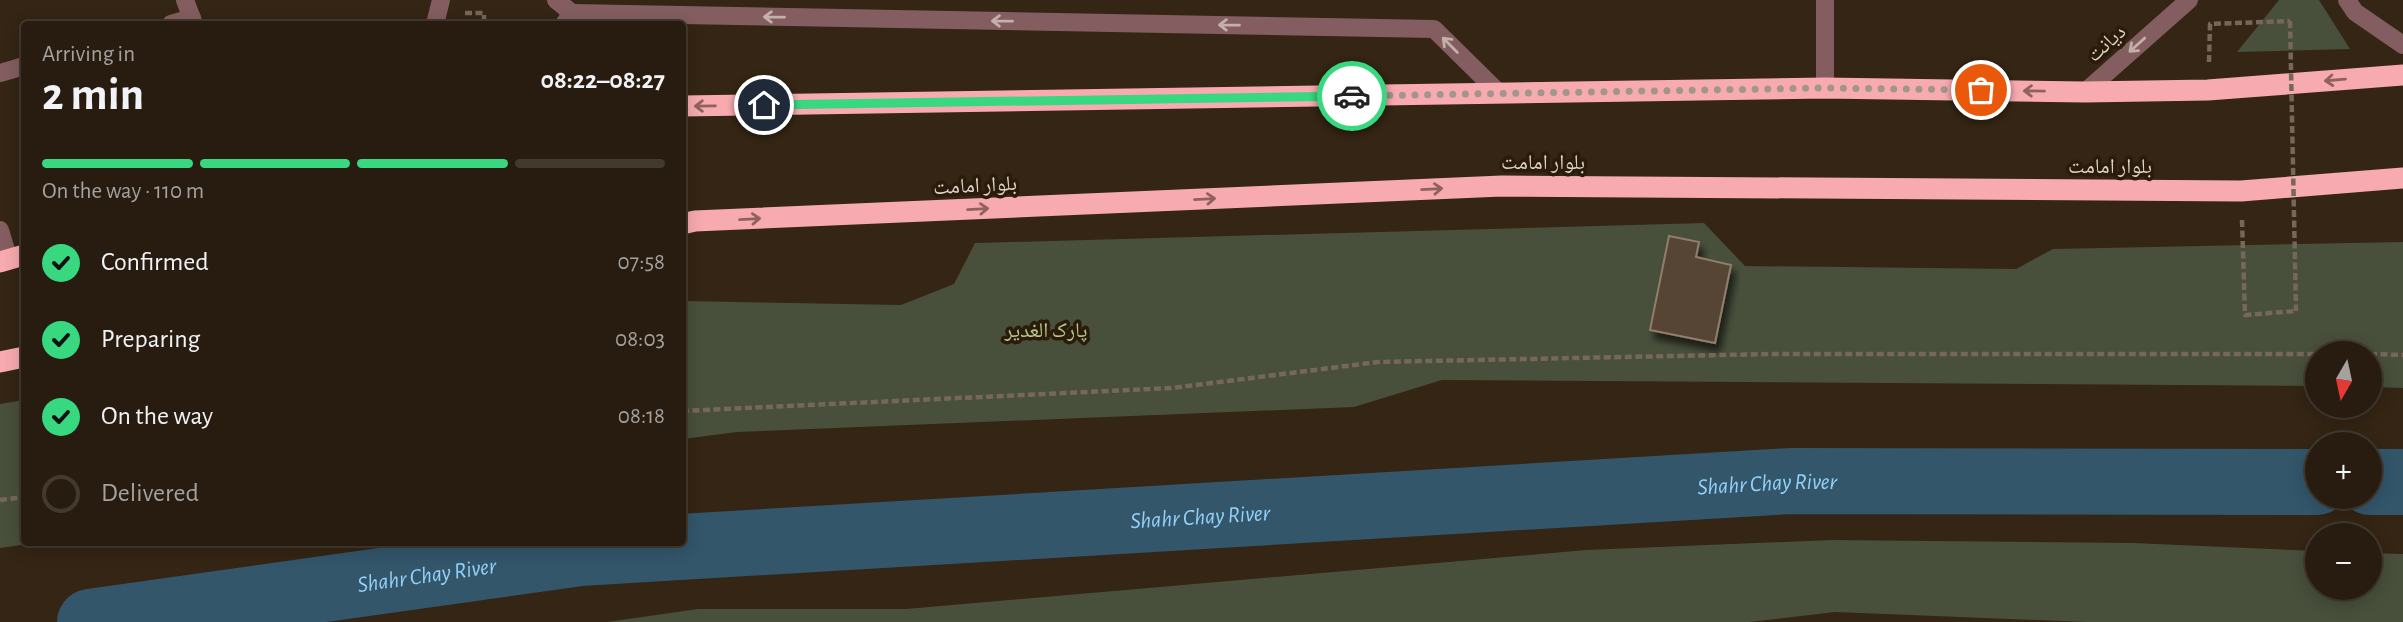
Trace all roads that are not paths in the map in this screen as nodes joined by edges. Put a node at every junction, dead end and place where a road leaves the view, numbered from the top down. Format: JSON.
{"nodes":[{"id":1,"x":185,"y":0,"type":"edge"},
{"id":2,"x":441,"y":0,"type":"edge"},
{"id":3,"x":556,"y":0,"type":"edge"},
{"id":4,"x":1825,"y":0,"type":"edge"},
{"id":5,"x":2189,"y":0,"type":"edge"},
{"id":6,"x":2347,"y":0,"type":"edge"},
{"id":7,"x":568,"y":19,"type":"edge"},
{"id":8,"x":193,"y":21,"type":"edge"},
{"id":9,"x":436,"y":21,"type":"edge"},
{"id":10,"x":2403,"y":45,"type":"edge"},
{"id":11,"x":21,"y":67,"type":"edge"},
{"id":12,"x":0,"y":73,"type":"edge"},
{"id":13,"x":2403,"y":75,"type":"edge"},
{"id":14,"x":1825,"y":88,"type":"junction"},
{"id":15,"x":2085,"y":92,"type":"junction"},
{"id":16,"x":1499,"y":93,"type":"junction"},
{"id":17,"x":686,"y":106,"type":"edge"},
{"id":18,"x":2403,"y":178,"type":"edge"},
{"id":19,"x":687,"y":222,"type":"edge"},
{"id":20,"x":0,"y":230,"type":"edge"},
{"id":21,"x":11,"y":259,"type":"edge"},
{"id":22,"x":21,"y":358,"type":"edge"},
{"id":23,"x":0,"y":362,"type":"edge"}],
"edges":[{"from":1,"to":8,"type":"street"},
{"from":2,"to":9,"type":"street"},
{"from":3,"to":7,"type":"street"},
{"from":4,"to":14,"type":"street"},
{"from":5,"to":15,"type":"street","name":"دیانت","one_way":true},
{"from":6,"to":10,"type":"street"},
{"from":16,"to":7,"type":"street","one_way":true},
{"from":11,"to":12,"type":"street"},
{"from":13,"to":15,"type":"highway","one_way":true},
{"from":15,"to":14,"type":"highway","one_way":true},
{"from":14,"to":16,"type":"highway"},
{"from":16,"to":17,"type":"highway","one_way":true},
{"from":19,"to":18,"type":"highway","name":"بلوار امامت","one_way":true},
{"from":20,"to":21,"type":"street"},
{"from":22,"to":23,"type":"highway"}]}
